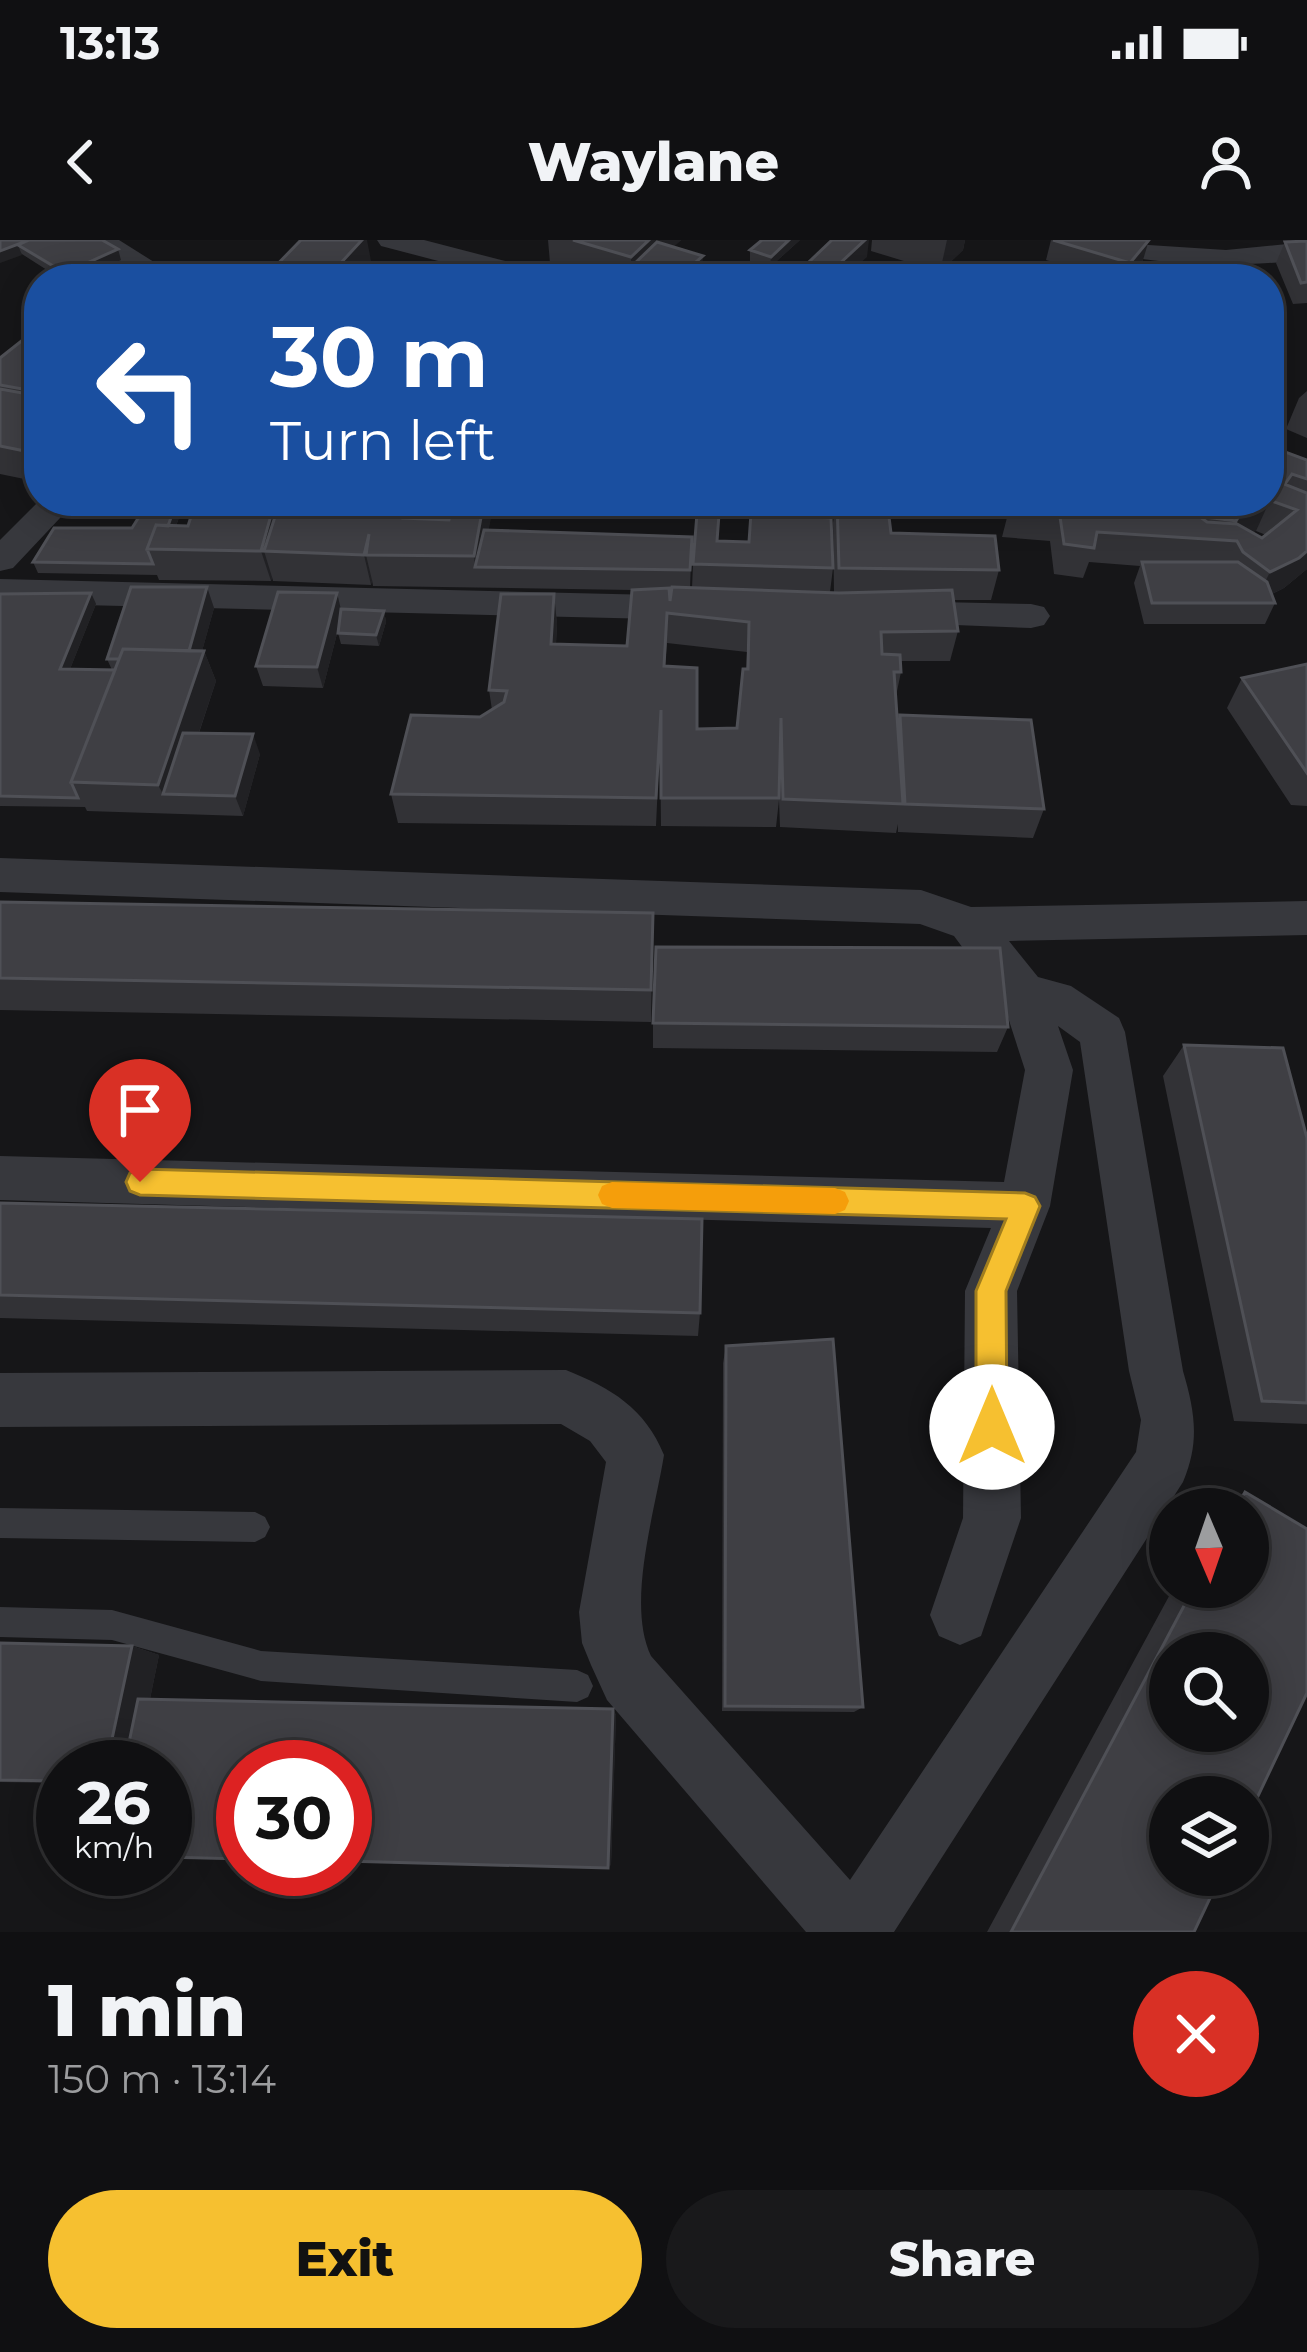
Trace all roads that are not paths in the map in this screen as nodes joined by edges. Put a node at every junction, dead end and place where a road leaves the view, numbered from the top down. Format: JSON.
{"nodes":[{"id":1,"x":99,"y":240,"type":"edge"},
{"id":2,"x":391,"y":240,"type":"edge"},
{"id":3,"x":1084,"y":240,"type":"edge"},
{"id":4,"x":1307,"y":251,"type":"edge"},
{"id":5,"x":140,"y":264,"type":"edge"},
{"id":6,"x":483,"y":264,"type":"edge"},
{"id":7,"x":43,"y":516,"type":"edge"},
{"id":8,"x":0,"y":560,"type":"edge"},
{"id":9,"x":0,"y":591,"type":"edge"},
{"id":10,"x":743,"y":609,"type":"edge"},
{"id":11,"x":863,"y":612,"type":"edge"},
{"id":12,"x":1031,"y":616,"type":"dead end"},
{"id":13,"x":0,"y":874,"type":"edge"},
{"id":14,"x":1307,"y":918,"type":"edge"},
{"id":15,"x":970,"y":924,"type":"junction"},
{"id":16,"x":1024,"y":994,"type":"junction"},
{"id":17,"x":0,"y":1178,"type":"edge"},
{"id":18,"x":1025,"y":1206,"type":"junction"},
{"id":19,"x":0,"y":1400,"type":"edge"},
{"id":20,"x":0,"y":1523,"type":"edge"},
{"id":21,"x":255,"y":1527,"type":"dead end"},
{"id":22,"x":960,"y":1616,"type":"dead end"},
{"id":23,"x":0,"y":1622,"type":"edge"},
{"id":24,"x":577,"y":1686,"type":"dead end"},
{"id":25,"x":853,"y":1932,"type":"edge"}],
"edges":[{"from":1,"to":5,"type":"street"},
{"from":2,"to":6,"type":"street"},
{"from":3,"to":4,"type":"street"},
{"from":7,"to":8,"type":"street"},
{"from":9,"to":10,"type":"street"},
{"from":11,"to":12,"type":"street"},
{"from":13,"to":15,"type":"street"},
{"from":14,"to":15,"type":"street"},
{"from":15,"to":16,"type":"street"},
{"from":16,"to":18,"type":"street"},
{"from":16,"to":25,"type":"street"},
{"from":17,"to":18,"type":"street"},
{"from":18,"to":22,"type":"street"},
{"from":19,"to":25,"type":"street"},
{"from":20,"to":21,"type":"lane"},
{"from":23,"to":24,"type":"lane"}]}
